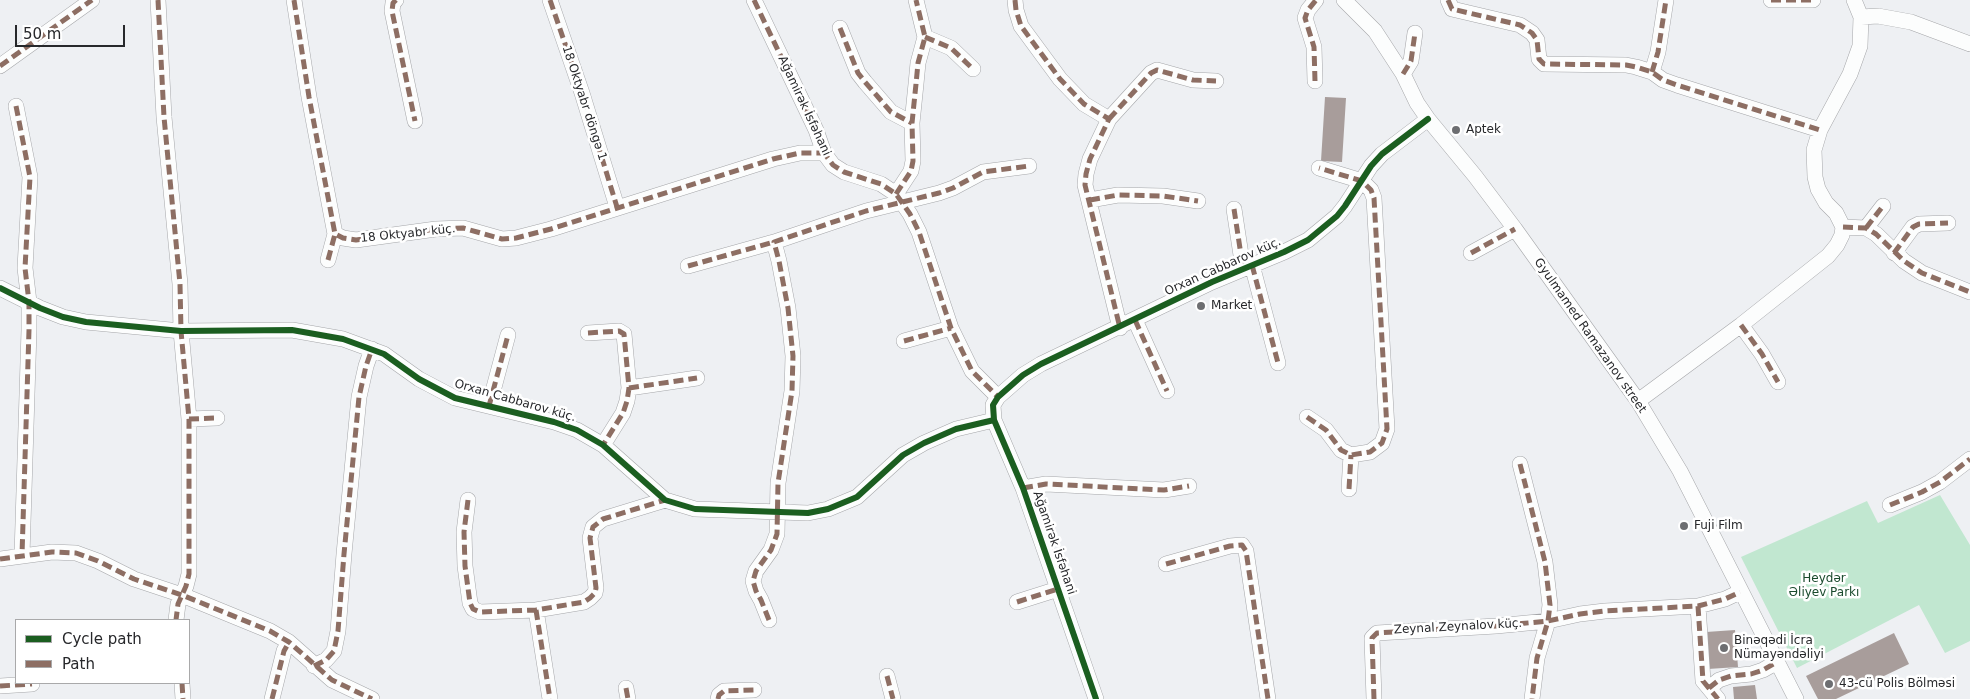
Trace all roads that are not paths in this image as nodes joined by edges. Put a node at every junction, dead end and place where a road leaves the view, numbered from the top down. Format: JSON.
{"nodes":[{"id":1,"x":92,"y":0,"type":"edge"},
{"id":2,"x":158,"y":0,"type":"edge"},
{"id":3,"x":294,"y":0,"type":"edge"},
{"id":4,"x":396,"y":0,"type":"edge"},
{"id":5,"x":550,"y":0,"type":"edge"},
{"id":6,"x":754,"y":0,"type":"edge"},
{"id":7,"x":916,"y":0,"type":"edge"},
{"id":8,"x":1015,"y":0,"type":"edge"},
{"id":9,"x":1316,"y":0,"type":"edge"},
{"id":10,"x":1344,"y":0,"type":"edge"},
{"id":11,"x":1448,"y":0,"type":"edge"},
{"id":12,"x":1666,"y":0,"type":"edge"},
{"id":13,"x":1771,"y":0,"type":"edge"},
{"id":14,"x":1813,"y":0,"type":"edge"},
{"id":15,"x":1854,"y":0,"type":"edge"},
{"id":16,"x":1861,"y":17,"type":"junction"},
{"id":17,"x":840,"y":28,"type":"dead end"},
{"id":18,"x":1416,"y":33,"type":"dead end"},
{"id":19,"x":925,"y":37,"type":"junction"},
{"id":20,"x":1970,"y":44,"type":"edge"},
{"id":21,"x":0,"y":66,"type":"edge"},
{"id":22,"x":973,"y":69,"type":"dead end"},
{"id":23,"x":1652,"y":72,"type":"junction"},
{"id":24,"x":1403,"y":74,"type":"junction"},
{"id":25,"x":1216,"y":81,"type":"dead end"},
{"id":26,"x":1315,"y":81,"type":"dead end"},
{"id":27,"x":16,"y":106,"type":"dead end"},
{"id":28,"x":1109,"y":119,"type":"junction"},
{"id":29,"x":1428,"y":119,"type":"junction"},
{"id":30,"x":415,"y":121,"type":"dead end"},
{"id":31,"x":912,"y":123,"type":"junction"},
{"id":32,"x":1820,"y":130,"type":"junction"},
{"id":33,"x":824,"y":154,"type":"junction"},
{"id":34,"x":1029,"y":166,"type":"dead end"},
{"id":35,"x":1318,"y":168,"type":"dead end"},
{"id":36,"x":1362,"y":181,"type":"junction"},
{"id":37,"x":899,"y":198,"type":"junction"},
{"id":38,"x":1090,"y":200,"type":"junction"},
{"id":39,"x":1198,"y":201,"type":"dead end"},
{"id":40,"x":1883,"y":206,"type":"dead end"},
{"id":41,"x":618,"y":207,"type":"junction"},
{"id":42,"x":1234,"y":209,"type":"dead end"},
{"id":43,"x":1948,"y":223,"type":"dead end"},
{"id":44,"x":1843,"y":227,"type":"junction"},
{"id":45,"x":1866,"y":228,"type":"junction"},
{"id":46,"x":1515,"y":229,"type":"junction"},
{"id":47,"x":335,"y":234,"type":"junction"},
{"id":48,"x":774,"y":242,"type":"junction"},
{"id":49,"x":1471,"y":253,"type":"dead end"},
{"id":50,"x":1894,"y":253,"type":"junction"},
{"id":51,"x":328,"y":260,"type":"dead end"},
{"id":52,"x":688,"y":266,"type":"dead end"},
{"id":53,"x":1247,"y":267,"type":"junction"},
{"id":54,"x":0,"y":288,"type":"edge"},
{"id":55,"x":1970,"y":292,"type":"edge"},
{"id":56,"x":29,"y":302,"type":"junction"},
{"id":57,"x":1135,"y":320,"type":"junction"},
{"id":58,"x":1741,"y":325,"type":"junction"},
{"id":59,"x":951,"y":328,"type":"junction"},
{"id":60,"x":1120,"y":328,"type":"junction"},
{"id":61,"x":181,"y":331,"type":"junction"},
{"id":62,"x":588,"y":334,"type":"dead end"},
{"id":63,"x":508,"y":336,"type":"dead end"},
{"id":64,"x":904,"y":340,"type":"dead end"},
{"id":65,"x":372,"y":349,"type":"junction"},
{"id":66,"x":1278,"y":363,"type":"dead end"},
{"id":67,"x":697,"y":378,"type":"dead end"},
{"id":68,"x":1778,"y":382,"type":"dead end"},
{"id":69,"x":629,"y":388,"type":"junction"},
{"id":70,"x":1168,"y":391,"type":"dead end"},
{"id":71,"x":998,"y":397,"type":"junction"},
{"id":72,"x":1638,"y":402,"type":"junction"},
{"id":73,"x":489,"y":406,"type":"junction"},
{"id":74,"x":1307,"y":417,"type":"dead end"},
{"id":75,"x":189,"y":418,"type":"junction"},
{"id":76,"x":217,"y":418,"type":"dead end"},
{"id":77,"x":994,"y":420,"type":"junction"},
{"id":78,"x":603,"y":445,"type":"junction"},
{"id":79,"x":1350,"y":455,"type":"junction"},
{"id":80,"x":1970,"y":459,"type":"edge"},
{"id":81,"x":1520,"y":464,"type":"dead end"},
{"id":82,"x":1189,"y":486,"type":"dead end"},
{"id":83,"x":1022,"y":488,"type":"junction"},
{"id":84,"x":1349,"y":489,"type":"dead end"},
{"id":85,"x":468,"y":500,"type":"dead end"},
{"id":86,"x":665,"y":500,"type":"junction"},
{"id":87,"x":1890,"y":505,"type":"dead end"},
{"id":88,"x":778,"y":513,"type":"junction"},
{"id":89,"x":22,"y":555,"type":"junction"},
{"id":90,"x":0,"y":559,"type":"edge"},
{"id":91,"x":1166,"y":564,"type":"dead end"},
{"id":92,"x":1058,"y":589,"type":"junction"},
{"id":93,"x":1740,"y":592,"type":"junction"},
{"id":94,"x":182,"y":595,"type":"junction"},
{"id":95,"x":1018,"y":602,"type":"dead end"},
{"id":96,"x":1698,"y":606,"type":"junction"},
{"id":97,"x":536,"y":610,"type":"junction"},
{"id":98,"x":176,"y":619,"type":"edge"},
{"id":99,"x":769,"y":620,"type":"dead end"},
{"id":100,"x":1548,"y":621,"type":"junction"},
{"id":101,"x":289,"y":642,"type":"junction"},
{"id":102,"x":1777,"y":662,"type":"junction"},
{"id":103,"x":314,"y":666,"type":"junction"},
{"id":104,"x":887,"y":676,"type":"dead end"},
{"id":105,"x":32,"y":684,"type":"dead end"},
{"id":106,"x":182,"y":684,"type":"edge"},
{"id":107,"x":0,"y":686,"type":"edge"},
{"id":108,"x":754,"y":690,"type":"dead end"},
{"id":109,"x":1713,"y":694,"type":"edge"},
{"id":110,"x":357,"y":695,"type":"edge"},
{"id":111,"x":183,"y":699,"type":"edge"},
{"id":112,"x":272,"y":699,"type":"edge"},
{"id":113,"x":372,"y":699,"type":"edge"},
{"id":114,"x":550,"y":699,"type":"edge"},
{"id":115,"x":718,"y":699,"type":"edge"},
{"id":116,"x":892,"y":699,"type":"edge"},
{"id":117,"x":1096,"y":699,"type":"edge"},
{"id":118,"x":1268,"y":699,"type":"edge"},
{"id":119,"x":1374,"y":699,"type":"edge"},
{"id":120,"x":1532,"y":699,"type":"edge"},
{"id":121,"x":1796,"y":699,"type":"edge"}],
"edges":[{"from":1,"to":21,"type":"street"},
{"from":2,"to":61,"type":"street"},
{"from":3,"to":47,"type":"street"},
{"from":4,"to":30,"type":"street"},
{"from":5,"to":41,"type":"street","name":"18 Oktyabr döngə 1"},
{"from":6,"to":33,"type":"street","name":"Ağamirək İsfəhani"},
{"from":7,"to":19,"type":"street"},
{"from":8,"to":28,"type":"street"},
{"from":9,"to":26,"type":"street"},
{"from":10,"to":24,"type":"street","name":"Gyulmamed Ramazanov street"},
{"from":11,"to":23,"type":"street"},
{"from":12,"to":23,"type":"street"},
{"from":13,"to":14,"type":"street"},
{"from":15,"to":16,"type":"street"},
{"from":16,"to":20,"type":"street"},
{"from":16,"to":32,"type":"street"},
{"from":17,"to":31,"type":"street"},
{"from":18,"to":24,"type":"street"},
{"from":19,"to":22,"type":"street"},
{"from":19,"to":31,"type":"street"},
{"from":23,"to":32,"type":"street"},
{"from":24,"to":29,"type":"street","name":"Gyulmamed Ramazanov street"},
{"from":25,"to":28,"type":"street"},
{"from":27,"to":56,"type":"street"},
{"from":28,"to":38,"type":"street"},
{"from":29,"to":36,"type":"street","name":"Orxan Cabbarov küç."},
{"from":29,"to":46,"type":"street","name":"Gyulmamed Ramazanov street"},
{"from":31,"to":37,"type":"street"},
{"from":32,"to":44,"type":"street"},
{"from":33,"to":37,"type":"street","name":"Ağamirək İsfəhani"},
{"from":33,"to":41,"type":"street","name":"18 Oktyabr küç."},
{"from":34,"to":37,"type":"street"},
{"from":35,"to":36,"type":"street"},
{"from":36,"to":53,"type":"street","name":"Orxan Cabbarov küç."},
{"from":36,"to":79,"type":"street"},
{"from":37,"to":48,"type":"street"},
{"from":37,"to":59,"type":"street"},
{"from":38,"to":39,"type":"street"},
{"from":38,"to":60,"type":"street"},
{"from":40,"to":45,"type":"street"},
{"from":41,"to":47,"type":"street","name":"18 Oktyabr küç."},
{"from":42,"to":53,"type":"street"},
{"from":43,"to":50,"type":"street"},
{"from":44,"to":45,"type":"street"},
{"from":44,"to":58,"type":"street"},
{"from":45,"to":50,"type":"street"},
{"from":46,"to":49,"type":"street"},
{"from":46,"to":72,"type":"street","name":"Gyulmamed Ramazanov street"},
{"from":47,"to":51,"type":"street"},
{"from":48,"to":52,"type":"street"},
{"from":48,"to":88,"type":"street"},
{"from":50,"to":55,"type":"street"},
{"from":53,"to":57,"type":"street","name":"Orxan Cabbarov küç."},
{"from":53,"to":66,"type":"street"},
{"from":54,"to":56,"type":"street","name":"Orxan Cabbarov küç."},
{"from":56,"to":61,"type":"street","name":"Orxan Cabbarov küç."},
{"from":56,"to":89,"type":"street"},
{"from":57,"to":60,"type":"street","name":"Orxan Cabbarov küç."},
{"from":57,"to":70,"type":"street"},
{"from":58,"to":68,"type":"street"},
{"from":58,"to":72,"type":"street"},
{"from":59,"to":64,"type":"street"},
{"from":59,"to":71,"type":"street"},
{"from":60,"to":71,"type":"street","name":"Orxan Cabbarov küç."},
{"from":61,"to":65,"type":"street","name":"Orxan Cabbarov küç."},
{"from":61,"to":75,"type":"street"},
{"from":62,"to":69,"type":"street"},
{"from":63,"to":73,"type":"street"},
{"from":65,"to":73,"type":"street","name":"Orxan Cabbarov küç."},
{"from":65,"to":103,"type":"street"},
{"from":67,"to":69,"type":"street"},
{"from":69,"to":78,"type":"street"},
{"from":71,"to":77,"type":"street"},
{"from":72,"to":93,"type":"street","name":"Gyulmamed Ramazanov street"},
{"from":73,"to":78,"type":"street","name":"Orxan Cabbarov küç."},
{"from":74,"to":79,"type":"street"},
{"from":75,"to":76,"type":"street"},
{"from":75,"to":94,"type":"street"},
{"from":77,"to":83,"type":"street","name":"Ağamirək İsfəhani"},
{"from":77,"to":88,"type":"street","name":"Orxan Cabbarov küç."},
{"from":78,"to":86,"type":"street","name":"Orxan Cabbarov küç."},
{"from":79,"to":84,"type":"street"},
{"from":80,"to":87,"type":"street"},
{"from":81,"to":100,"type":"street"},
{"from":82,"to":83,"type":"street"},
{"from":83,"to":92,"type":"street","name":"Ağamirək İsfəhani"},
{"from":85,"to":97,"type":"street"},
{"from":86,"to":88,"type":"street","name":"Orxan Cabbarov küç."},
{"from":86,"to":97,"type":"street"},
{"from":88,"to":99,"type":"street"},
{"from":89,"to":90,"type":"street"},
{"from":89,"to":94,"type":"street"},
{"from":91,"to":118,"type":"street"},
{"from":92,"to":95,"type":"street"},
{"from":92,"to":117,"type":"street","name":"Ağamirək İsfəhani"},
{"from":93,"to":96,"type":"street","name":"Zeynal Zeynalov küç."},
{"from":93,"to":102,"type":"street","name":"Gyulmamed Ramazanov street"},
{"from":94,"to":98,"type":"street"},
{"from":94,"to":101,"type":"street"},
{"from":96,"to":100,"type":"street","name":"Zeynal Zeynalov küç."},
{"from":96,"to":109,"type":"street"},
{"from":97,"to":114,"type":"street"},
{"from":100,"to":119,"type":"street","name":"Zeynal Zeynalov küç."},
{"from":100,"to":120,"type":"street"},
{"from":101,"to":103,"type":"street"},
{"from":101,"to":112,"type":"street"},
{"from":102,"to":109,"type":"street"},
{"from":102,"to":121,"type":"street","name":"Gyulmamed Ramazanov street"},
{"from":103,"to":110,"type":"street"},
{"from":104,"to":116,"type":"street"},
{"from":105,"to":107,"type":"street"},
{"from":106,"to":111,"type":"street"},
{"from":108,"to":115,"type":"street"},
{"from":110,"to":113,"type":"street"}]}
